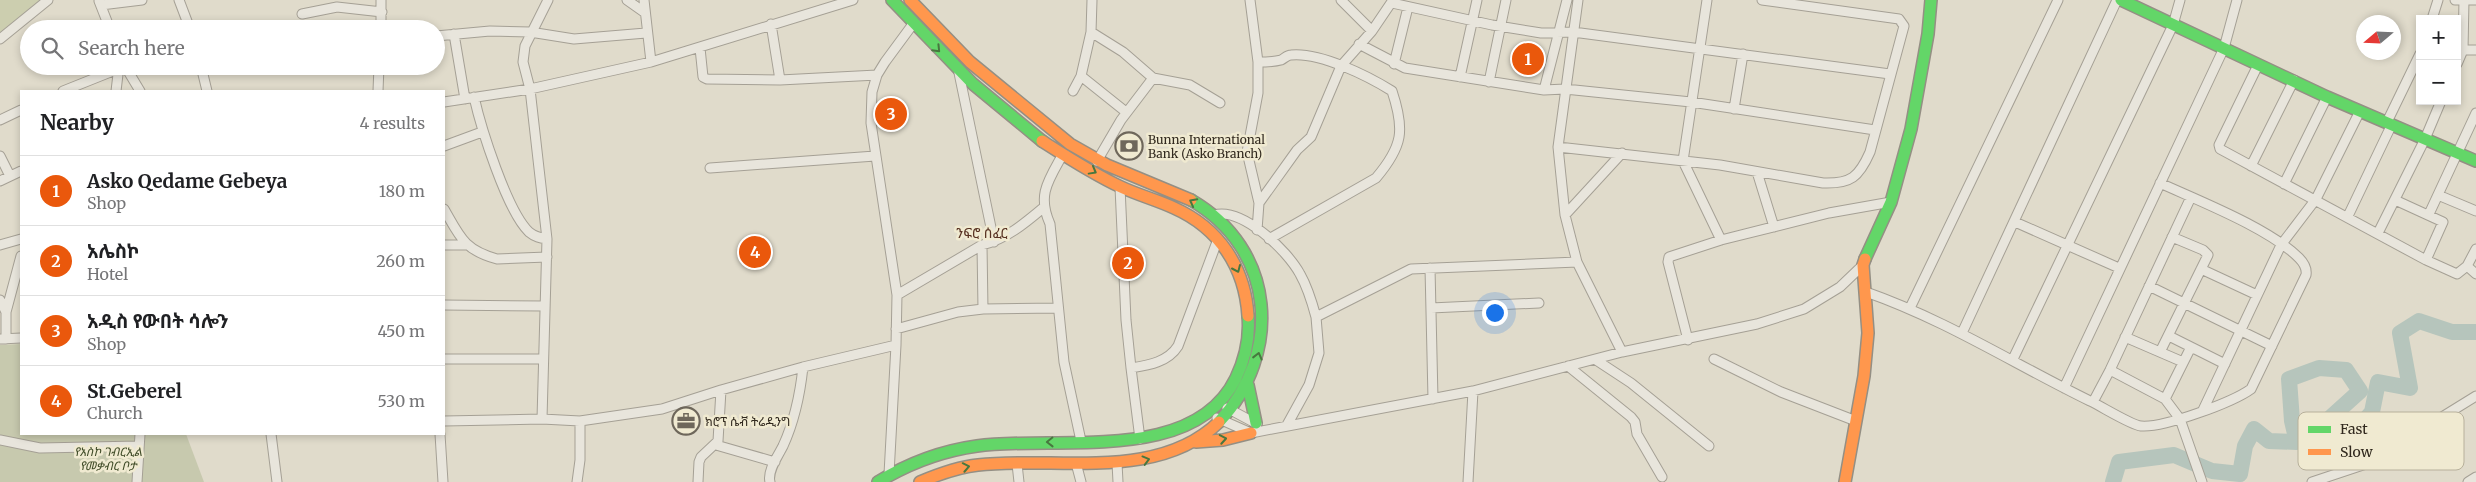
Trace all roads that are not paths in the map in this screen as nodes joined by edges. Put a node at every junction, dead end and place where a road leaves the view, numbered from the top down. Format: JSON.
{"nodes":[{"id":1,"x":48,"y":0,"type":"edge"},
{"id":2,"x":142,"y":0,"type":"edge"},
{"id":3,"x":178,"y":0,"type":"edge"},
{"id":4,"x":381,"y":0,"type":"edge"},
{"id":5,"x":548,"y":0,"type":"edge"},
{"id":6,"x":627,"y":0,"type":"edge"},
{"id":7,"x":644,"y":0,"type":"edge"},
{"id":8,"x":854,"y":0,"type":"edge"},
{"id":9,"x":892,"y":0,"type":"edge"},
{"id":10,"x":910,"y":0,"type":"edge"},
{"id":11,"x":924,"y":0,"type":"edge"},
{"id":12,"x":1092,"y":0,"type":"edge"},
{"id":13,"x":1250,"y":0,"type":"edge"},
{"id":14,"x":1341,"y":0,"type":"edge"},
{"id":15,"x":1477,"y":0,"type":"edge"},
{"id":16,"x":1506,"y":0,"type":"edge"},
{"id":17,"x":1567,"y":0,"type":"edge"},
{"id":18,"x":1578,"y":0,"type":"edge"},
{"id":19,"x":1707,"y":0,"type":"edge"},
{"id":20,"x":1762,"y":0,"type":"edge"},
{"id":21,"x":1931,"y":0,"type":"edge"},
{"id":22,"x":2058,"y":0,"type":"edge"},
{"id":23,"x":2119,"y":0,"type":"edge"},
{"id":24,"x":2180,"y":0,"type":"edge"},
{"id":25,"x":2238,"y":0,"type":"edge"},
{"id":26,"x":2438,"y":0,"type":"edge"},
{"id":27,"x":2455,"y":0,"type":"edge"},
{"id":28,"x":2464,"y":0,"type":"edge"},
{"id":29,"x":2476,"y":0,"type":"edge"},
{"id":30,"x":100,"y":2,"type":"edge"},
{"id":31,"x":1392,"y":2,"type":"edge"},
{"id":32,"x":1408,"y":7,"type":"junction"},
{"id":33,"x":382,"y":12,"type":"junction"},
{"id":34,"x":644,"y":12,"type":"junction"},
{"id":35,"x":302,"y":14,"type":"dead end"},
{"id":36,"x":2433,"y":15,"type":"edge"},
{"id":37,"x":23,"y":20,"type":"edge"},
{"id":38,"x":107,"y":20,"type":"edge"},
{"id":39,"x":186,"y":20,"type":"edge"},
{"id":40,"x":382,"y":20,"type":"edge"},
{"id":41,"x":1473,"y":21,"type":"junction"},
{"id":42,"x":20,"y":23,"type":"edge"},
{"id":43,"x":770,"y":24,"type":"junction"},
{"id":44,"x":913,"y":24,"type":"junction"},
{"id":45,"x":931,"y":24,"type":"junction"},
{"id":46,"x":2173,"y":25,"type":"junction"},
{"id":47,"x":1501,"y":26,"type":"junction"},
{"id":48,"x":1372,"y":31,"type":"junction"},
{"id":49,"x":530,"y":32,"type":"junction"},
{"id":50,"x":1091,"y":32,"type":"junction"},
{"id":51,"x":1560,"y":32,"type":"junction"},
{"id":52,"x":1573,"y":32,"type":"junction"},
{"id":53,"x":646,"y":33,"type":"junction"},
{"id":54,"x":454,"y":34,"type":"junction"},
{"id":55,"x":445,"y":35,"type":"edge"},
{"id":56,"x":2461,"y":38,"type":"edge"},
{"id":57,"x":0,"y":39,"type":"edge"},
{"id":58,"x":1359,"y":44,"type":"junction"},
{"id":59,"x":1700,"y":47,"type":"junction"},
{"id":60,"x":700,"y":48,"type":"junction"},
{"id":61,"x":2224,"y":48,"type":"junction"},
{"id":62,"x":2461,"y":50,"type":"edge"},
{"id":63,"x":2476,"y":50,"type":"edge"},
{"id":64,"x":1743,"y":54,"type":"junction"},
{"id":65,"x":2417,"y":60,"type":"edge"},
{"id":66,"x":651,"y":62,"type":"junction"},
{"id":67,"x":1258,"y":62,"type":"junction"},
{"id":68,"x":1394,"y":64,"type":"junction"},
{"id":69,"x":2258,"y":65,"type":"junction"},
{"id":70,"x":1341,"y":66,"type":"junction"},
{"id":71,"x":958,"y":70,"type":"junction"},
{"id":72,"x":1890,"y":74,"type":"junction"},
{"id":73,"x":102,"y":75,"type":"edge"},
{"id":74,"x":119,"y":75,"type":"edge"},
{"id":75,"x":127,"y":75,"type":"edge"},
{"id":76,"x":203,"y":75,"type":"edge"},
{"id":77,"x":379,"y":75,"type":"edge"},
{"id":78,"x":877,"y":75,"type":"junction"},
{"id":79,"x":1081,"y":76,"type":"junction"},
{"id":80,"x":1153,"y":78,"type":"junction"},
{"id":81,"x":1460,"y":78,"type":"junction"},
{"id":82,"x":780,"y":80,"type":"junction"},
{"id":83,"x":2294,"y":80,"type":"junction"},
{"id":84,"x":1489,"y":82,"type":"junction"},
{"id":85,"x":530,"y":89,"type":"junction"},
{"id":86,"x":65,"y":90,"type":"edge"},
{"id":87,"x":116,"y":90,"type":"edge"},
{"id":88,"x":139,"y":90,"type":"edge"},
{"id":89,"x":207,"y":90,"type":"edge"},
{"id":90,"x":378,"y":90,"type":"edge"},
{"id":91,"x":1544,"y":90,"type":"junction"},
{"id":92,"x":1565,"y":90,"type":"junction"},
{"id":93,"x":1073,"y":91,"type":"dead end"},
{"id":94,"x":2327,"y":97,"type":"junction"},
{"id":95,"x":470,"y":98,"type":"junction"},
{"id":96,"x":445,"y":102,"type":"edge"},
{"id":97,"x":1691,"y":102,"type":"junction"},
{"id":98,"x":1220,"y":103,"type":"dead end"},
{"id":99,"x":2440,"y":105,"type":"edge"},
{"id":100,"x":1734,"y":109,"type":"junction"},
{"id":101,"x":20,"y":110,"type":"edge"},
{"id":102,"x":2360,"y":111,"type":"junction"},
{"id":103,"x":1126,"y":112,"type":"junction"},
{"id":104,"x":2476,"y":112,"type":"edge"},
{"id":105,"x":0,"y":120,"type":"edge"},
{"id":106,"x":2389,"y":123,"type":"junction"},
{"id":107,"x":1875,"y":130,"type":"junction"},
{"id":108,"x":482,"y":132,"type":"junction"},
{"id":109,"x":2425,"y":139,"type":"junction"},
{"id":110,"x":445,"y":146,"type":"edge"},
{"id":111,"x":1558,"y":148,"type":"junction"},
{"id":112,"x":2458,"y":152,"type":"junction"},
{"id":113,"x":1622,"y":153,"type":"junction"},
{"id":114,"x":1062,"y":154,"type":"junction"},
{"id":115,"x":0,"y":156,"type":"edge"},
{"id":116,"x":875,"y":156,"type":"junction"},
{"id":117,"x":1097,"y":161,"type":"junction"},
{"id":118,"x":1683,"y":161,"type":"junction"},
{"id":119,"x":2476,"y":161,"type":"edge"},
{"id":120,"x":2251,"y":166,"type":"junction"},
{"id":121,"x":710,"y":168,"type":"dead end"},
{"id":122,"x":20,"y":171,"type":"edge"},
{"id":123,"x":1757,"y":172,"type":"junction"},
{"id":124,"x":10,"y":176,"type":"junction"},
{"id":125,"x":0,"y":180,"type":"edge"},
{"id":126,"x":2160,"y":183,"type":"junction"},
{"id":127,"x":2284,"y":184,"type":"junction"},
{"id":128,"x":1120,"y":187,"type":"junction"},
{"id":129,"x":2438,"y":195,"type":"junction"},
{"id":130,"x":2191,"y":197,"type":"junction"},
{"id":131,"x":2316,"y":199,"type":"junction"},
{"id":132,"x":2395,"y":200,"type":"junction"},
{"id":133,"x":1890,"y":202,"type":"junction"},
{"id":134,"x":1259,"y":203,"type":"junction"},
{"id":135,"x":1042,"y":208,"type":"junction"},
{"id":136,"x":445,"y":211,"type":"edge"},
{"id":137,"x":2476,"y":211,"type":"edge"},
{"id":138,"x":2428,"y":214,"type":"junction"},
{"id":139,"x":1214,"y":215,"type":"junction"},
{"id":140,"x":1565,"y":215,"type":"junction"},
{"id":141,"x":2348,"y":216,"type":"junction"},
{"id":142,"x":2015,"y":222,"type":"junction"},
{"id":143,"x":1774,"y":227,"type":"junction"},
{"id":144,"x":1257,"y":230,"type":"junction"},
{"id":145,"x":2378,"y":234,"type":"junction"},
{"id":146,"x":2172,"y":237,"type":"junction"},
{"id":147,"x":1269,"y":238,"type":"junction"},
{"id":148,"x":20,"y":239,"type":"edge"},
{"id":149,"x":547,"y":239,"type":"junction"},
{"id":150,"x":1218,"y":240,"type":"junction"},
{"id":151,"x":1722,"y":240,"type":"junction"},
{"id":152,"x":994,"y":242,"type":"junction"},
{"id":153,"x":0,"y":245,"type":"edge"},
{"id":154,"x":445,"y":245,"type":"edge"},
{"id":155,"x":466,"y":245,"type":"junction"},
{"id":156,"x":982,"y":245,"type":"junction"},
{"id":157,"x":2281,"y":245,"type":"junction"},
{"id":158,"x":2068,"y":246,"type":"junction"},
{"id":159,"x":2476,"y":249,"type":"edge"},
{"id":160,"x":547,"y":257,"type":"junction"},
{"id":161,"x":20,"y":260,"type":"edge"},
{"id":162,"x":2426,"y":260,"type":"junction"},
{"id":163,"x":1577,"y":262,"type":"junction"},
{"id":164,"x":1863,"y":265,"type":"junction"},
{"id":165,"x":2468,"y":266,"type":"junction"},
{"id":166,"x":1430,"y":268,"type":"junction"},
{"id":167,"x":2119,"y":268,"type":"junction"},
{"id":168,"x":2201,"y":269,"type":"junction"},
{"id":169,"x":2476,"y":274,"type":"edge"},
{"id":170,"x":2149,"y":286,"type":"junction"},
{"id":171,"x":1866,"y":292,"type":"junction"},
{"id":172,"x":897,"y":295,"type":"junction"},
{"id":173,"x":2257,"y":295,"type":"junction"},
{"id":174,"x":0,"y":300,"type":"edge"},
{"id":175,"x":1539,"y":303,"type":"dead end"},
{"id":176,"x":2184,"y":303,"type":"junction"},
{"id":177,"x":445,"y":305,"type":"edge"},
{"id":178,"x":544,"y":306,"type":"junction"},
{"id":179,"x":1058,"y":308,"type":"junction"},
{"id":180,"x":1431,"y":308,"type":"junction"},
{"id":181,"x":1910,"y":308,"type":"junction"},
{"id":182,"x":983,"y":309,"type":"junction"},
{"id":183,"x":6,"y":312,"type":"junction"},
{"id":184,"x":1316,"y":318,"type":"junction"},
{"id":185,"x":896,"y":329,"type":"junction"},
{"id":186,"x":2241,"y":330,"type":"junction"},
{"id":187,"x":1962,"y":333,"type":"junction"},
{"id":188,"x":2169,"y":336,"type":"junction"},
{"id":189,"x":2125,"y":337,"type":"junction"},
{"id":190,"x":20,"y":338,"type":"edge"},
{"id":191,"x":3,"y":339,"type":"edge"},
{"id":192,"x":1688,"y":340,"type":"junction"},
{"id":193,"x":896,"y":345,"type":"junction"},
{"id":194,"x":2272,"y":346,"type":"junction"},
{"id":195,"x":2191,"y":347,"type":"junction"},
{"id":196,"x":1622,"y":352,"type":"junction"},
{"id":197,"x":2160,"y":352,"type":"junction"},
{"id":198,"x":445,"y":359,"type":"edge"},
{"id":199,"x":543,"y":359,"type":"junction"},
{"id":200,"x":1714,"y":359,"type":"dead end"},
{"id":201,"x":1596,"y":360,"type":"junction"},
{"id":202,"x":2013,"y":360,"type":"junction"},
{"id":203,"x":2183,"y":362,"type":"junction"},
{"id":204,"x":2225,"y":364,"type":"junction"},
{"id":205,"x":1568,"y":366,"type":"junction"},
{"id":206,"x":803,"y":367,"type":"junction"},
{"id":207,"x":1131,"y":368,"type":"junction"},
{"id":208,"x":2110,"y":370,"type":"junction"},
{"id":209,"x":1248,"y":385,"type":"junction"},
{"id":210,"x":2064,"y":388,"type":"junction"},
{"id":211,"x":720,"y":390,"type":"junction"},
{"id":212,"x":1473,"y":391,"type":"junction"},
{"id":213,"x":2476,"y":396,"type":"edge"},
{"id":214,"x":1433,"y":399,"type":"junction"},
{"id":215,"x":2165,"y":399,"type":"junction"},
{"id":216,"x":2092,"y":402,"type":"junction"},
{"id":217,"x":1218,"y":404,"type":"junction"},
{"id":218,"x":1231,"y":410,"type":"junction"},
{"id":219,"x":2203,"y":410,"type":"junction"},
{"id":220,"x":2450,"y":412,"type":"edge"},
{"id":221,"x":1205,"y":414,"type":"junction"},
{"id":222,"x":542,"y":419,"type":"junction"},
{"id":223,"x":2180,"y":419,"type":"junction"},
{"id":224,"x":1221,"y":420,"type":"junction"},
{"id":225,"x":445,"y":421,"type":"edge"},
{"id":226,"x":580,"y":422,"type":"junction"},
{"id":227,"x":1856,"y":422,"type":"junction"},
{"id":228,"x":1287,"y":425,"type":"junction"},
{"id":229,"x":1256,"y":428,"type":"junction"},
{"id":230,"x":140,"y":435,"type":"edge"},
{"id":231,"x":271,"y":435,"type":"edge"},
{"id":232,"x":440,"y":435,"type":"edge"},
{"id":233,"x":1140,"y":439,"type":"junction"},
{"id":234,"x":0,"y":440,"type":"edge"},
{"id":235,"x":1081,"y":442,"type":"junction"},
{"id":236,"x":1194,"y":442,"type":"junction"},
{"id":237,"x":716,"y":445,"type":"junction"},
{"id":238,"x":139,"y":446,"type":"junction"},
{"id":239,"x":1708,"y":446,"type":"dead end"},
{"id":240,"x":775,"y":462,"type":"junction"},
{"id":241,"x":1117,"y":463,"type":"junction"},
{"id":242,"x":1016,"y":464,"type":"junction"},
{"id":243,"x":1076,"y":464,"type":"junction"},
{"id":244,"x":2348,"y":470,"type":"edge"},
{"id":245,"x":889,"y":474,"type":"junction"},
{"id":246,"x":1662,"y":477,"type":"dead end"},
{"id":247,"x":2476,"y":477,"type":"edge"},
{"id":248,"x":2200,"y":478,"type":"edge"},
{"id":249,"x":136,"y":482,"type":"edge"},
{"id":250,"x":277,"y":482,"type":"edge"},
{"id":251,"x":443,"y":482,"type":"edge"},
{"id":252,"x":577,"y":482,"type":"edge"},
{"id":253,"x":698,"y":482,"type":"edge"},
{"id":254,"x":770,"y":482,"type":"edge"},
{"id":255,"x":878,"y":482,"type":"edge"},
{"id":256,"x":920,"y":482,"type":"edge"},
{"id":257,"x":1019,"y":482,"type":"edge"},
{"id":258,"x":1081,"y":482,"type":"edge"},
{"id":259,"x":1118,"y":482,"type":"edge"},
{"id":260,"x":1468,"y":482,"type":"edge"},
{"id":261,"x":1845,"y":482,"type":"edge"},
{"id":262,"x":2312,"y":482,"type":"edge"},
{"id":263,"x":2468,"y":482,"type":"edge"}],
"edges":[{"from":1,"to":37,"type":"street"},
{"from":2,"to":30,"type":"street"},
{"from":3,"to":39,"type":"street"},
{"from":4,"to":33,"type":"street"},
{"from":5,"to":49,"type":"street"},
{"from":6,"to":34,"type":"street"},
{"from":7,"to":34,"type":"street"},
{"from":8,"to":43,"type":"street"},
{"from":9,"to":44,"type":"main road"},
{"from":10,"to":45,"type":"main road"},
{"from":11,"to":45,"type":"main road"},
{"from":12,"to":50,"type":"street"},
{"from":13,"to":67,"type":"street"},
{"from":14,"to":48,"type":"street"},
{"from":15,"to":41,"type":"street"},
{"from":16,"to":47,"type":"street"},
{"from":17,"to":51,"type":"street"},
{"from":18,"to":52,"type":"street"},
{"from":19,"to":59,"type":"street"},
{"from":20,"to":72,"type":"street"},
{"from":21,"to":133,"type":"main road"},
{"from":22,"to":181,"type":"street"},
{"from":23,"to":46,"type":"main road"},
{"from":23,"to":142,"type":"street"},
{"from":24,"to":46,"type":"street"},
{"from":25,"to":61,"type":"street"},
{"from":26,"to":36,"type":"street"},
{"from":27,"to":28,"type":"street"},
{"from":28,"to":29,"type":"street"},
{"from":28,"to":56,"type":"street"},
{"from":30,"to":38,"type":"street"},
{"from":31,"to":32,"type":"street"},
{"from":31,"to":48,"type":"street"},
{"from":32,"to":41,"type":"street"},
{"from":32,"to":68,"type":"street"},
{"from":33,"to":35,"type":"street"},
{"from":33,"to":40,"type":"street"},
{"from":34,"to":53,"type":"street"},
{"from":41,"to":47,"type":"street"},
{"from":41,"to":81,"type":"street"},
{"from":42,"to":57,"type":"street"},
{"from":43,"to":60,"type":"street"},
{"from":43,"to":82,"type":"street"},
{"from":44,"to":71,"type":"main road","one_way":true},
{"from":44,"to":78,"type":"street"},
{"from":45,"to":117,"type":"main road"},
{"from":46,"to":61,"type":"main road"},
{"from":46,"to":158,"type":"street"},
{"from":47,"to":51,"type":"street"},
{"from":47,"to":84,"type":"street"},
{"from":48,"to":58,"type":"street"},
{"from":49,"to":53,"type":"street"},
{"from":49,"to":54,"type":"street"},
{"from":49,"to":85,"type":"street"},
{"from":50,"to":79,"type":"street"},
{"from":50,"to":80,"type":"street"},
{"from":51,"to":52,"type":"street"},
{"from":51,"to":91,"type":"street"},
{"from":52,"to":59,"type":"street"},
{"from":52,"to":92,"type":"street"},
{"from":53,"to":66,"type":"street"},
{"from":54,"to":55,"type":"street"},
{"from":54,"to":95,"type":"street"},
{"from":58,"to":68,"type":"street"},
{"from":58,"to":70,"type":"street"},
{"from":59,"to":64,"type":"street"},
{"from":59,"to":97,"type":"street"},
{"from":60,"to":66,"type":"street"},
{"from":60,"to":82,"type":"street"},
{"from":61,"to":69,"type":"main road"},
{"from":61,"to":126,"type":"street"},
{"from":62,"to":63,"type":"street"},
{"from":64,"to":72,"type":"street"},
{"from":64,"to":100,"type":"street"},
{"from":65,"to":106,"type":"street"},
{"from":66,"to":85,"type":"street"},
{"from":67,"to":70,"type":"street"},
{"from":67,"to":134,"type":"street"},
{"from":68,"to":81,"type":"street"},
{"from":69,"to":83,"type":"main road"},
{"from":69,"to":120,"type":"street"},
{"from":70,"to":134,"type":"street"},
{"from":70,"to":147,"type":"street"},
{"from":71,"to":114,"type":"main road"},
{"from":71,"to":152,"type":"street"},
{"from":72,"to":107,"type":"street"},
{"from":73,"to":86,"type":"street"},
{"from":74,"to":87,"type":"street"},
{"from":75,"to":88,"type":"street"},
{"from":76,"to":89,"type":"street"},
{"from":77,"to":90,"type":"street"},
{"from":78,"to":82,"type":"street"},
{"from":78,"to":116,"type":"street"},
{"from":79,"to":93,"type":"street"},
{"from":79,"to":103,"type":"street"},
{"from":80,"to":98,"type":"street"},
{"from":80,"to":103,"type":"street"},
{"from":81,"to":84,"type":"street"},
{"from":83,"to":94,"type":"main road"},
{"from":83,"to":120,"type":"street"},
{"from":84,"to":91,"type":"street"},
{"from":85,"to":95,"type":"street"},
{"from":85,"to":149,"type":"street"},
{"from":91,"to":92,"type":"street"},
{"from":92,"to":97,"type":"street"},
{"from":92,"to":111,"type":"street"},
{"from":94,"to":102,"type":"main road"},
{"from":94,"to":127,"type":"street"},
{"from":95,"to":96,"type":"street"},
{"from":95,"to":108,"type":"street"},
{"from":97,"to":100,"type":"street"},
{"from":97,"to":118,"type":"street"},
{"from":99,"to":109,"type":"street"},
{"from":100,"to":107,"type":"street"},
{"from":101,"to":105,"type":"street"},
{"from":102,"to":106,"type":"main road"},
{"from":102,"to":131,"type":"street"},
{"from":103,"to":117,"type":"street"},
{"from":104,"to":112,"type":"street"},
{"from":106,"to":109,"type":"main road"},
{"from":106,"to":141,"type":"street"},
{"from":107,"to":123,"type":"street"},
{"from":108,"to":110,"type":"street"},
{"from":108,"to":149,"type":"street"},
{"from":109,"to":112,"type":"main road"},
{"from":109,"to":132,"type":"street"},
{"from":111,"to":113,"type":"street"},
{"from":111,"to":140,"type":"street"},
{"from":112,"to":119,"type":"main road"},
{"from":112,"to":129,"type":"street"},
{"from":113,"to":118,"type":"street"},
{"from":113,"to":140,"type":"street"},
{"from":114,"to":128,"type":"main road","one_way":true},
{"from":114,"to":135,"type":"street"},
{"from":115,"to":124,"type":"street"},
{"from":116,"to":121,"type":"street"},
{"from":116,"to":172,"type":"street"},
{"from":139,"to":117,"type":"main road","one_way":true},
{"from":118,"to":123,"type":"street"},
{"from":118,"to":151,"type":"street"},
{"from":120,"to":127,"type":"street"},
{"from":122,"to":124,"type":"street"},
{"from":123,"to":143,"type":"street"},
{"from":124,"to":125,"type":"street"},
{"from":126,"to":130,"type":"street"},
{"from":126,"to":167,"type":"street"},
{"from":127,"to":131,"type":"street"},
{"from":128,"to":150,"type":"main road"},
{"from":128,"to":207,"type":"street"},
{"from":129,"to":137,"type":"street"},
{"from":129,"to":138,"type":"street"},
{"from":130,"to":146,"type":"street"},
{"from":130,"to":157,"type":"street"},
{"from":131,"to":141,"type":"street"},
{"from":131,"to":157,"type":"street"},
{"from":132,"to":138,"type":"street"},
{"from":132,"to":145,"type":"street"},
{"from":133,"to":143,"type":"street"},
{"from":133,"to":164,"type":"main road"},
{"from":134,"to":144,"type":"street"},
{"from":135,"to":152,"type":"street"},
{"from":135,"to":179,"type":"street"},
{"from":136,"to":155,"type":"street"},
{"from":138,"to":162,"type":"street"},
{"from":139,"to":144,"type":"street"},
{"from":209,"to":139,"type":"main road","one_way":true},
{"from":140,"to":163,"type":"street"},
{"from":141,"to":145,"type":"street"},
{"from":142,"to":158,"type":"street"},
{"from":142,"to":187,"type":"street"},
{"from":143,"to":151,"type":"street"},
{"from":144,"to":147,"type":"street"},
{"from":145,"to":162,"type":"street"},
{"from":146,"to":168,"type":"street"},
{"from":146,"to":170,"type":"street"},
{"from":147,"to":184,"type":"street"},
{"from":148,"to":153,"type":"street"},
{"from":149,"to":160,"type":"street"},
{"from":150,"to":207,"type":"street"},
{"from":150,"to":217,"type":"main road","one_way":true},
{"from":151,"to":192,"type":"street"},
{"from":152,"to":156,"type":"street"},
{"from":154,"to":155,"type":"street"},
{"from":155,"to":160,"type":"street"},
{"from":156,"to":172,"type":"street"},
{"from":156,"to":182,"type":"street"},
{"from":157,"to":173,"type":"street"},
{"from":157,"to":194,"type":"street"},
{"from":158,"to":167,"type":"street"},
{"from":158,"to":202,"type":"street"},
{"from":159,"to":165,"type":"street"},
{"from":160,"to":178,"type":"street"},
{"from":161,"to":183,"type":"street"},
{"from":162,"to":165,"type":"street"},
{"from":163,"to":166,"type":"street"},
{"from":163,"to":196,"type":"street"},
{"from":164,"to":171,"type":"main road"},
{"from":164,"to":192,"type":"street"},
{"from":165,"to":169,"type":"street"},
{"from":166,"to":180,"type":"street"},
{"from":166,"to":184,"type":"street"},
{"from":167,"to":210,"type":"street"},
{"from":168,"to":173,"type":"street"},
{"from":168,"to":176,"type":"street"},
{"from":170,"to":176,"type":"street"},
{"from":170,"to":189,"type":"street"},
{"from":171,"to":181,"type":"street"},
{"from":171,"to":227,"type":"main road"},
{"from":172,"to":185,"type":"street"},
{"from":173,"to":186,"type":"street"},
{"from":174,"to":183,"type":"street"},
{"from":175,"to":180,"type":"street"},
{"from":176,"to":186,"type":"street"},
{"from":176,"to":188,"type":"street"},
{"from":177,"to":178,"type":"street"},
{"from":178,"to":199,"type":"street"},
{"from":179,"to":182,"type":"street"},
{"from":179,"to":235,"type":"street"},
{"from":180,"to":214,"type":"street"},
{"from":181,"to":187,"type":"street"},
{"from":182,"to":185,"type":"street"},
{"from":183,"to":191,"type":"street"},
{"from":184,"to":228,"type":"street"},
{"from":185,"to":193,"type":"street"},
{"from":186,"to":194,"type":"street"},
{"from":186,"to":204,"type":"street"},
{"from":187,"to":202,"type":"street"},
{"from":188,"to":195,"type":"street"},
{"from":188,"to":197,"type":"street"},
{"from":189,"to":197,"type":"street"},
{"from":189,"to":208,"type":"street"},
{"from":190,"to":191,"type":"street"},
{"from":192,"to":196,"type":"street"},
{"from":193,"to":206,"type":"street"},
{"from":193,"to":245,"type":"street"},
{"from":194,"to":219,"type":"street"},
{"from":195,"to":203,"type":"street"},
{"from":195,"to":204,"type":"street"},
{"from":196,"to":201,"type":"street"},
{"from":197,"to":203,"type":"street"},
{"from":198,"to":199,"type":"street"},
{"from":199,"to":222,"type":"street"},
{"from":200,"to":227,"type":"street"},
{"from":201,"to":205,"type":"street"},
{"from":201,"to":239,"type":"street"},
{"from":202,"to":210,"type":"street"},
{"from":203,"to":215,"type":"street"},
{"from":204,"to":219,"type":"street"},
{"from":205,"to":212,"type":"street"},
{"from":205,"to":246,"type":"street"},
{"from":206,"to":211,"type":"street"},
{"from":206,"to":240,"type":"street"},
{"from":207,"to":233,"type":"street"},
{"from":208,"to":215,"type":"street"},
{"from":208,"to":216,"type":"street"},
{"from":209,"to":218,"type":"main road"},
{"from":209,"to":229,"type":"main road"},
{"from":210,"to":216,"type":"street"},
{"from":211,"to":226,"type":"street"},
{"from":211,"to":237,"type":"street"},
{"from":212,"to":214,"type":"street"},
{"from":212,"to":260,"type":"street"},
{"from":213,"to":220,"type":"street"},
{"from":214,"to":228,"type":"street"},
{"from":215,"to":223,"type":"street"},
{"from":216,"to":223,"type":"street"},
{"from":217,"to":218,"type":"street"},
{"from":217,"to":221,"type":"main road"},
{"from":218,"to":224,"type":"main road"},
{"from":218,"to":229,"type":"street"},
{"from":219,"to":223,"type":"street"},
{"from":221,"to":224,"type":"street"},
{"from":221,"to":233,"type":"main road"},
{"from":222,"to":225,"type":"street"},
{"from":222,"to":226,"type":"street"},
{"from":223,"to":248,"type":"street"},
{"from":224,"to":229,"type":"street"},
{"from":224,"to":236,"type":"main road"},
{"from":226,"to":252,"type":"street"},
{"from":227,"to":261,"type":"main road"},
{"from":228,"to":229,"type":"street"},
{"from":236,"to":229,"type":"main road","one_way":true},
{"from":230,"to":238,"type":"street"},
{"from":231,"to":250,"type":"street"},
{"from":232,"to":251,"type":"street"},
{"from":233,"to":235,"type":"main road"},
{"from":234,"to":238,"type":"street"},
{"from":235,"to":245,"type":"main road","one_way":true},
{"from":241,"to":236,"type":"main road","one_way":true},
{"from":237,"to":240,"type":"street"},
{"from":237,"to":253,"type":"street"},
{"from":238,"to":249,"type":"street"},
{"from":240,"to":254,"type":"street"},
{"from":241,"to":243,"type":"main road"},
{"from":241,"to":259,"type":"street"},
{"from":242,"to":243,"type":"main road"},
{"from":256,"to":242,"type":"main road","one_way":true},
{"from":242,"to":257,"type":"street"},
{"from":243,"to":258,"type":"street"},
{"from":244,"to":262,"type":"street"},
{"from":245,"to":255,"type":"main road"},
{"from":247,"to":263,"type":"street"}]}
